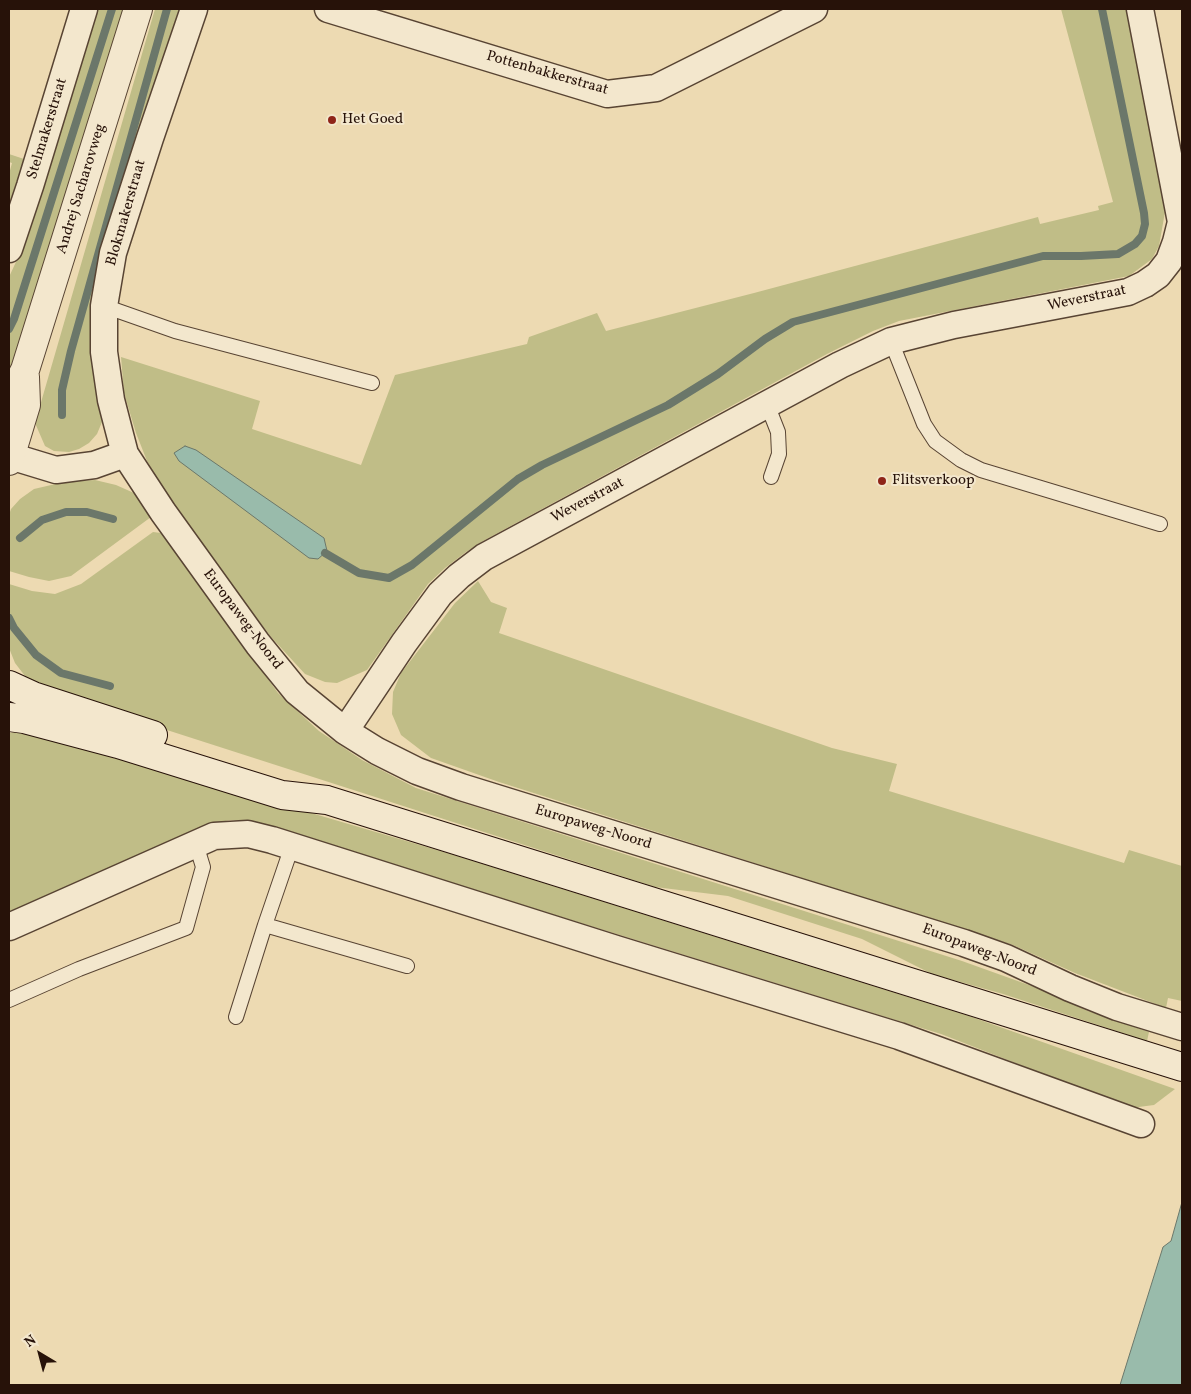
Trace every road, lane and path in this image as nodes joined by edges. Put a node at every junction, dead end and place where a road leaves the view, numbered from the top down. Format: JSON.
{"nodes":[{"id":1,"x":84,"y":9,"type":"edge"},
{"id":2,"x":138,"y":9,"type":"edge"},
{"id":3,"x":194,"y":9,"type":"edge"},
{"id":4,"x":328,"y":9,"type":"edge"},
{"id":5,"x":814,"y":9,"type":"edge"},
{"id":6,"x":1140,"y":9,"type":"edge"},
{"id":7,"x":9,"y":249,"type":"edge"},
{"id":8,"x":104,"y":306,"type":"junction"},
{"id":9,"x":891,"y":341,"type":"junction"},
{"id":10,"x":25,"y":370,"type":"junction"},
{"id":11,"x":372,"y":382,"type":"dead end"},
{"id":12,"x":9,"y":401,"type":"edge"},
{"id":13,"x":767,"y":404,"type":"junction"},
{"id":14,"x":125,"y":454,"type":"junction"},
{"id":15,"x":9,"y":457,"type":"edge"},
{"id":16,"x":771,"y":477,"type":"dead end"},
{"id":17,"x":1160,"y":524,"type":"dead end"},
{"id":18,"x":9,"y":685,"type":"edge"},
{"id":19,"x":9,"y":718,"type":"edge"},
{"id":20,"x":345,"y":731,"type":"junction"},
{"id":21,"x":327,"y":800,"type":"junction"},
{"id":22,"x":196,"y":844,"type":"junction"},
{"id":23,"x":292,"y":846,"type":"junction"},
{"id":24,"x":265,"y":925,"type":"junction"},
{"id":25,"x":9,"y":927,"type":"edge"},
{"id":26,"x":407,"y":966,"type":"dead end"},
{"id":27,"x":9,"y":1000,"type":"edge"},
{"id":28,"x":236,"y":1017,"type":"dead end"},
{"id":29,"x":1178,"y":1026,"type":"edge"},
{"id":30,"x":1173,"y":1064,"type":"edge"},
{"id":31,"x":1141,"y":1124,"type":"dead end"}],
"edges":[{"from":1,"to":7,"type":"street","name":"Stelmakerstraat"},
{"from":2,"to":10,"type":"main road","name":"Andrej Sacharovweg"},
{"from":3,"to":8,"type":"street","name":"Blokmakerstraat"},
{"from":4,"to":5,"type":"street","name":"Pottenbakkerstraat"},
{"from":6,"to":9,"type":"street","name":"Weverstraat"},
{"from":8,"to":11,"type":"lane"},
{"from":8,"to":14,"type":"street","name":"Blokmakerstraat"},
{"from":9,"to":13,"type":"street","name":"Weverstraat"},
{"from":9,"to":17,"type":"lane"},
{"from":10,"to":12,"type":"main road","name":"Andrej Sacharovweg"},
{"from":10,"to":15,"type":"main road","name":"Andrej Sacharovweg"},
{"from":13,"to":16,"type":"lane"},
{"from":13,"to":20,"type":"street","name":"Weverstraat"},
{"from":14,"to":15,"type":"street"},
{"from":14,"to":20,"type":"street","name":"Europaweg-Noord"},
{"from":18,"to":21,"type":"main road"},
{"from":19,"to":21,"type":"main road"},
{"from":20,"to":29,"type":"street","name":"Europaweg-Noord"},
{"from":21,"to":30,"type":"main road"},
{"from":22,"to":23,"type":"street"},
{"from":22,"to":25,"type":"street"},
{"from":22,"to":27,"type":"lane"},
{"from":23,"to":24,"type":"lane"},
{"from":23,"to":31,"type":"street"},
{"from":24,"to":26,"type":"lane"},
{"from":24,"to":28,"type":"lane"}]}
